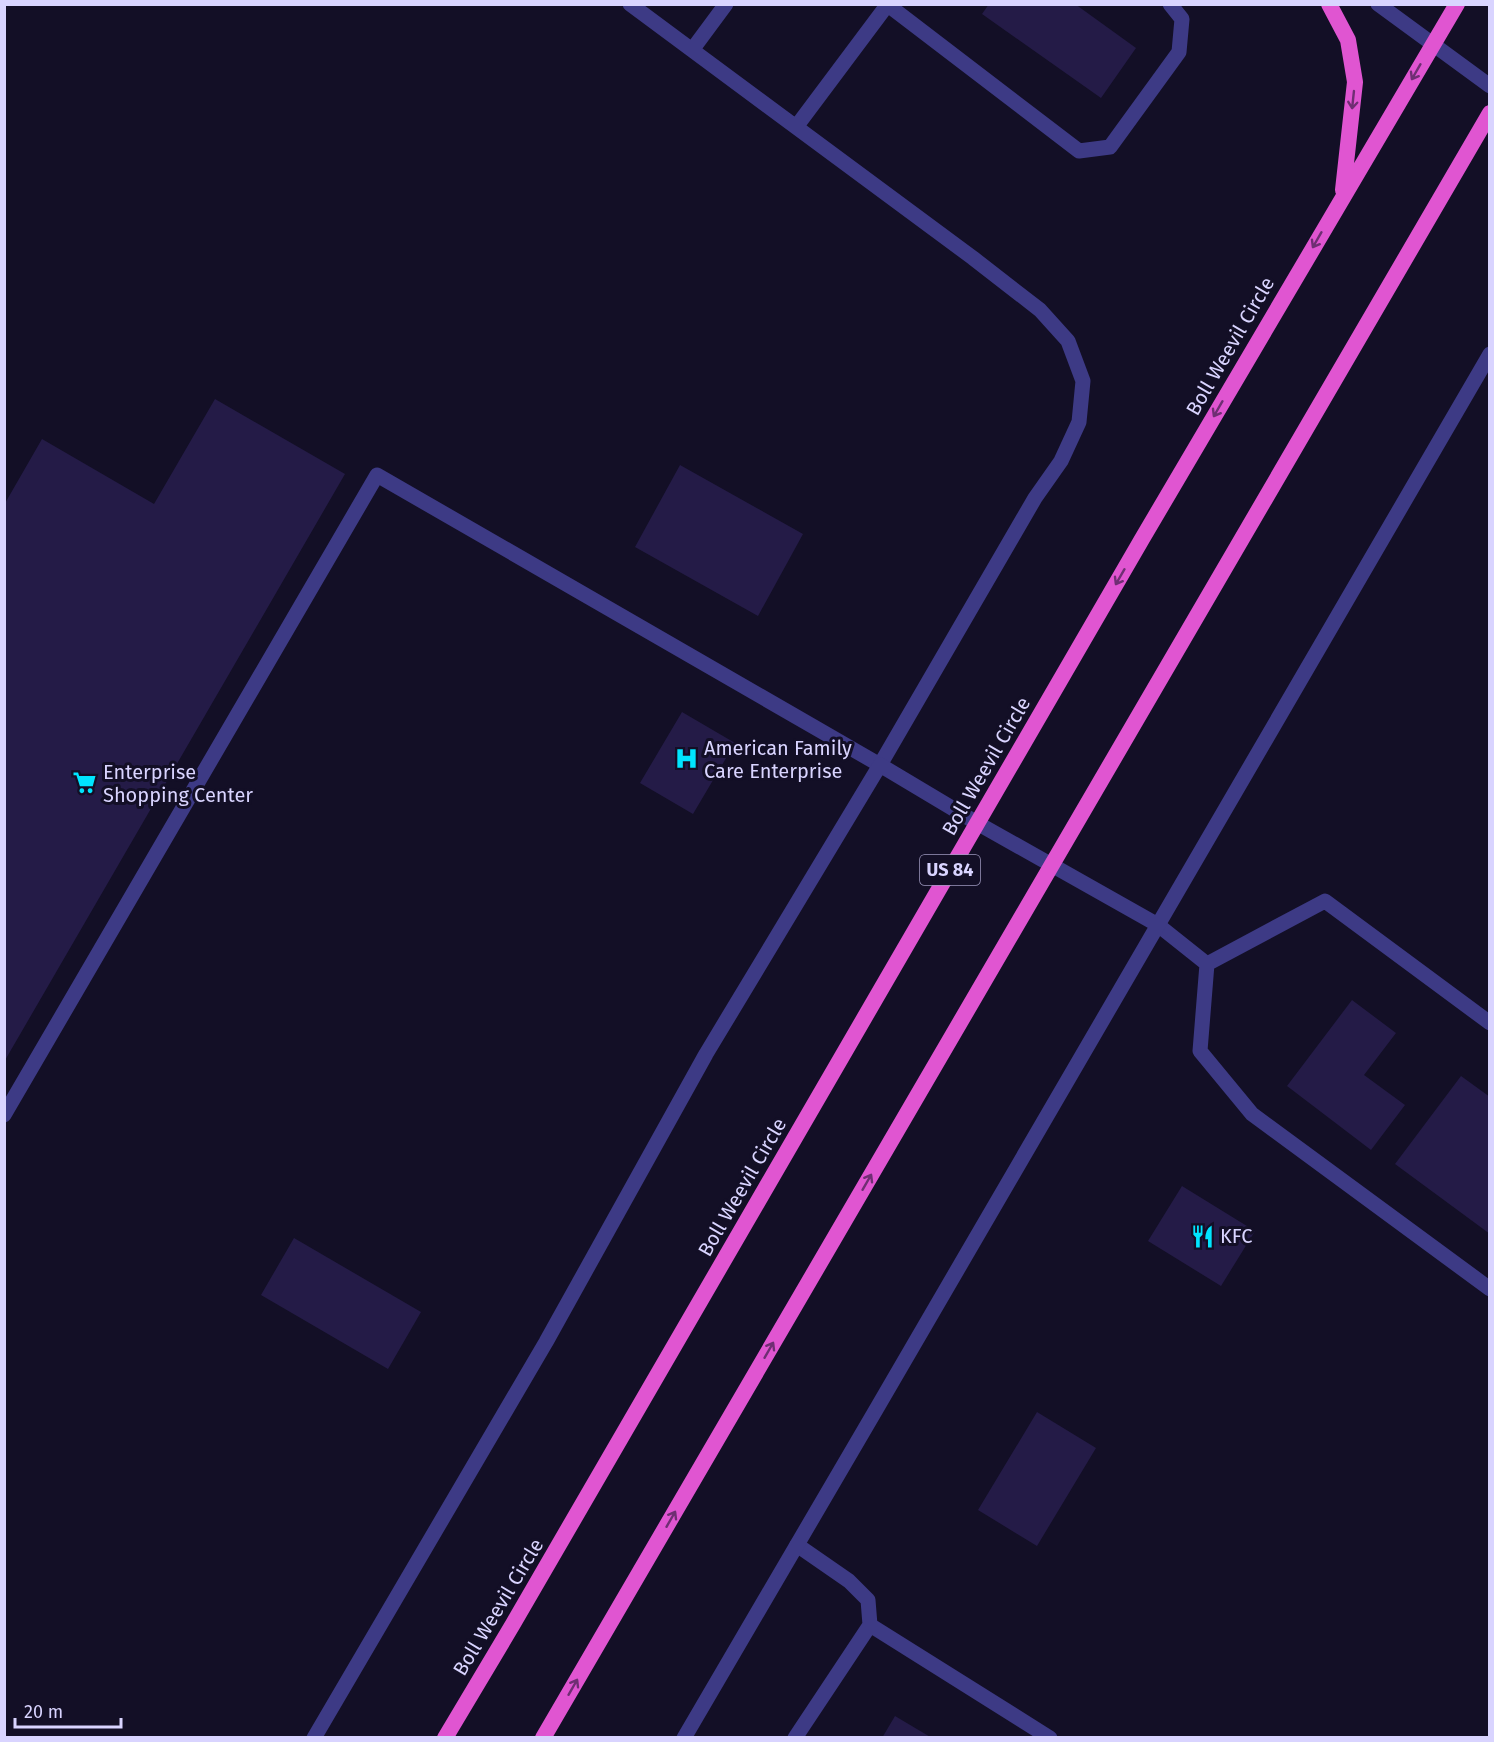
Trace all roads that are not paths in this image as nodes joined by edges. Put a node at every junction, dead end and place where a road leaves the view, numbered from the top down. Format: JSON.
{"nodes":[{"id":1,"x":630,"y":4,"type":"edge"},
{"id":2,"x":726,"y":4,"type":"edge"},
{"id":3,"x":1170,"y":4,"type":"edge"},
{"id":4,"x":1329,"y":4,"type":"edge"},
{"id":5,"x":1378,"y":4,"type":"edge"},
{"id":6,"x":1457,"y":4,"type":"edge"},
{"id":7,"x":888,"y":5,"type":"edge"},
{"id":8,"x":1431,"y":45,"type":"junction"},
{"id":9,"x":692,"y":50,"type":"junction"},
{"id":10,"x":1490,"y":86,"type":"edge"},
{"id":11,"x":1490,"y":113,"type":"edge"},
{"id":12,"x":796,"y":127,"type":"junction"},
{"id":13,"x":1342,"y":198,"type":"junction"},
{"id":14,"x":1490,"y":354,"type":"edge"},
{"id":15,"x":880,"y":765,"type":"junction"},
{"id":16,"x":977,"y":823,"type":"junction"},
{"id":17,"x":1052,"y":865,"type":"junction"},
{"id":18,"x":1158,"y":925,"type":"junction"},
{"id":19,"x":1207,"y":964,"type":"junction"},
{"id":20,"x":1490,"y":1023,"type":"edge"},
{"id":21,"x":4,"y":1115,"type":"edge"},
{"id":22,"x":1490,"y":1289,"type":"edge"},
{"id":23,"x":797,"y":1545,"type":"junction"},
{"id":24,"x":870,"y":1625,"type":"junction"},
{"id":25,"x":314,"y":1737,"type":"edge"},
{"id":26,"x":445,"y":1737,"type":"edge"},
{"id":27,"x":543,"y":1737,"type":"edge"},
{"id":28,"x":684,"y":1737,"type":"edge"},
{"id":29,"x":795,"y":1737,"type":"edge"},
{"id":30,"x":1050,"y":1737,"type":"edge"}],
"edges":[{"from":1,"to":9,"type":"street"},
{"from":2,"to":9,"type":"street"},
{"from":3,"to":7,"type":"street"},
{"from":4,"to":13,"type":"highway","one_way":true},
{"from":5,"to":8,"type":"street"},
{"from":6,"to":8,"type":"highway","name":"Boll Weevil Circle","number":"US 84"},
{"from":7,"to":12,"type":"street"},
{"from":8,"to":10,"type":"street"},
{"from":8,"to":13,"type":"highway","name":"Boll Weevil Circle","number":"US 84","one_way":true},
{"from":9,"to":12,"type":"street"},
{"from":11,"to":17,"type":"highway"},
{"from":12,"to":15,"type":"street"},
{"from":13,"to":16,"type":"highway","name":"Boll Weevil Circle","number":"US 84","one_way":true},
{"from":14,"to":18,"type":"street"},
{"from":15,"to":16,"type":"street"},
{"from":15,"to":21,"type":"street"},
{"from":15,"to":25,"type":"street"},
{"from":16,"to":17,"type":"street"},
{"from":16,"to":26,"type":"highway","name":"Boll Weevil Circle","number":"US 84"},
{"from":17,"to":18,"type":"street"},
{"from":27,"to":17,"type":"highway","one_way":true},
{"from":18,"to":19,"type":"street"},
{"from":18,"to":23,"type":"street"},
{"from":19,"to":20,"type":"street"},
{"from":19,"to":22,"type":"street"},
{"from":23,"to":24,"type":"street"},
{"from":23,"to":28,"type":"street"},
{"from":24,"to":29,"type":"street"},
{"from":24,"to":30,"type":"street"}]}
